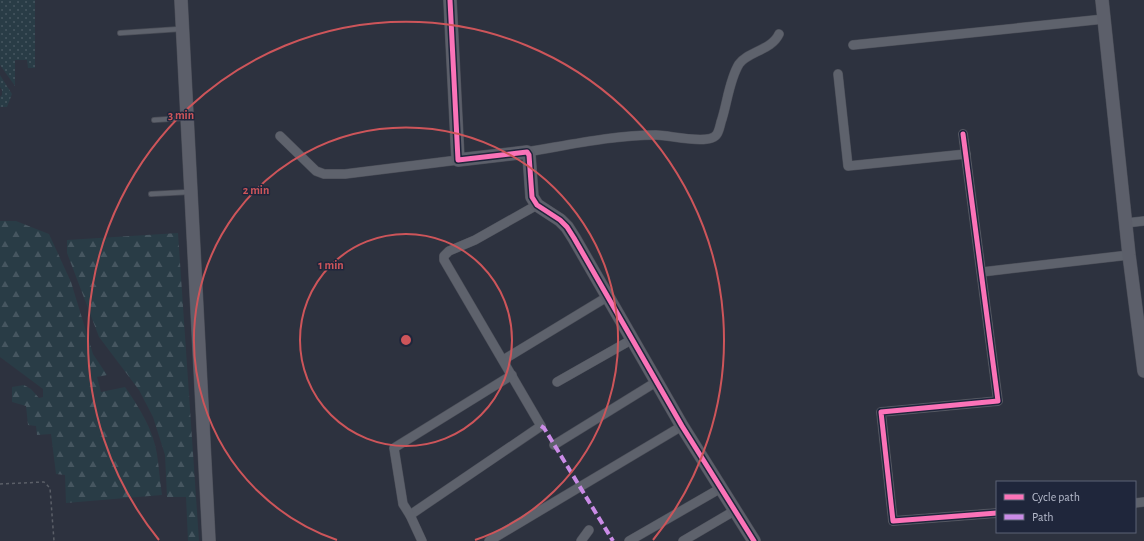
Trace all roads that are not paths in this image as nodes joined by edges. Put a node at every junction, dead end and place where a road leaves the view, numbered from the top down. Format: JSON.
{"nodes":[{"id":1,"x":180,"y":0,"type":"edge"},
{"id":2,"x":450,"y":0,"type":"edge"},
{"id":3,"x":1102,"y":0,"type":"edge"},
{"id":4,"x":1104,"y":20,"type":"junction"},
{"id":5,"x":182,"y":28,"type":"junction"},
{"id":6,"x":120,"y":33,"type":"dead end"},
{"id":7,"x":779,"y":34,"type":"dead end"},
{"id":8,"x":853,"y":45,"type":"dead end"},
{"id":9,"x":838,"y":74,"type":"dead end"},
{"id":10,"x":187,"y":118,"type":"junction"},
{"id":11,"x":154,"y":120,"type":"dead end"},
{"id":12,"x":963,"y":134,"type":"dead end"},
{"id":13,"x":280,"y":136,"type":"dead end"},
{"id":14,"x":527,"y":152,"type":"junction"},
{"id":15,"x":966,"y":154,"type":"junction"},
{"id":16,"x":458,"y":160,"type":"junction"},
{"id":17,"x":191,"y":192,"type":"junction"},
{"id":18,"x":151,"y":194,"type":"dead end"},
{"id":19,"x":538,"y":205,"type":"junction"},
{"id":20,"x":1144,"y":221,"type":"edge"},
{"id":21,"x":1126,"y":223,"type":"junction"},
{"id":22,"x":1129,"y":255,"type":"junction"},
{"id":23,"x":982,"y":272,"type":"junction"},
{"id":24,"x":607,"y":296,"type":"junction"},
{"id":25,"x":631,"y":340,"type":"junction"},
{"id":26,"x":503,"y":360,"type":"junction"},
{"id":27,"x":1144,"y":371,"type":"edge"},
{"id":28,"x":512,"y":375,"type":"junction"},
{"id":29,"x":557,"y":382,"type":"dead end"},
{"id":30,"x":656,"y":382,"type":"junction"},
{"id":31,"x":682,"y":426,"type":"junction"},
{"id":32,"x":554,"y":445,"type":"dead end"},
{"id":33,"x":721,"y":488,"type":"junction"},
{"id":34,"x":734,"y":511,"type":"junction"},
{"id":35,"x":996,"y":513,"type":"edge"},
{"id":36,"x":410,"y":515,"type":"junction"},
{"id":37,"x":590,"y":530,"type":"dead end"},
{"id":38,"x":209,"y":541,"type":"edge"},
{"id":39,"x":422,"y":541,"type":"edge"},
{"id":40,"x":489,"y":541,"type":"edge"},
{"id":41,"x":581,"y":541,"type":"edge"},
{"id":42,"x":629,"y":541,"type":"edge"},
{"id":43,"x":683,"y":541,"type":"edge"},
{"id":44,"x":754,"y":541,"type":"edge"}],
"edges":[{"from":1,"to":5,"type":"street"},
{"from":2,"to":16,"type":"street"},
{"from":3,"to":4,"type":"street"},
{"from":4,"to":8,"type":"street"},
{"from":4,"to":21,"type":"street"},
{"from":5,"to":6,"type":"lane"},
{"from":5,"to":10,"type":"street"},
{"from":7,"to":14,"type":"street"},
{"from":9,"to":15,"type":"street"},
{"from":10,"to":11,"type":"lane"},
{"from":10,"to":17,"type":"street"},
{"from":12,"to":15,"type":"street"},
{"from":13,"to":16,"type":"street"},
{"from":14,"to":16,"type":"street"},
{"from":14,"to":19,"type":"street"},
{"from":15,"to":23,"type":"street"},
{"from":17,"to":18,"type":"lane"},
{"from":17,"to":38,"type":"street"},
{"from":19,"to":24,"type":"street"},
{"from":19,"to":26,"type":"street"},
{"from":20,"to":21,"type":"street"},
{"from":21,"to":22,"type":"street"},
{"from":22,"to":23,"type":"street"},
{"from":22,"to":27,"type":"street"},
{"from":23,"to":35,"type":"street"},
{"from":24,"to":25,"type":"street"},
{"from":24,"to":26,"type":"street"},
{"from":25,"to":29,"type":"street"},
{"from":25,"to":30,"type":"street"},
{"from":26,"to":28,"type":"street"},
{"from":28,"to":36,"type":"street"},
{"from":28,"to":36,"type":"street"},
{"from":30,"to":31,"type":"street"},
{"from":30,"to":32,"type":"street"},
{"from":31,"to":33,"type":"street"},
{"from":31,"to":40,"type":"street"},
{"from":33,"to":34,"type":"street"},
{"from":33,"to":42,"type":"street"},
{"from":34,"to":43,"type":"street"},
{"from":34,"to":44,"type":"street"},
{"from":36,"to":39,"type":"street"},
{"from":37,"to":41,"type":"street"}]}
